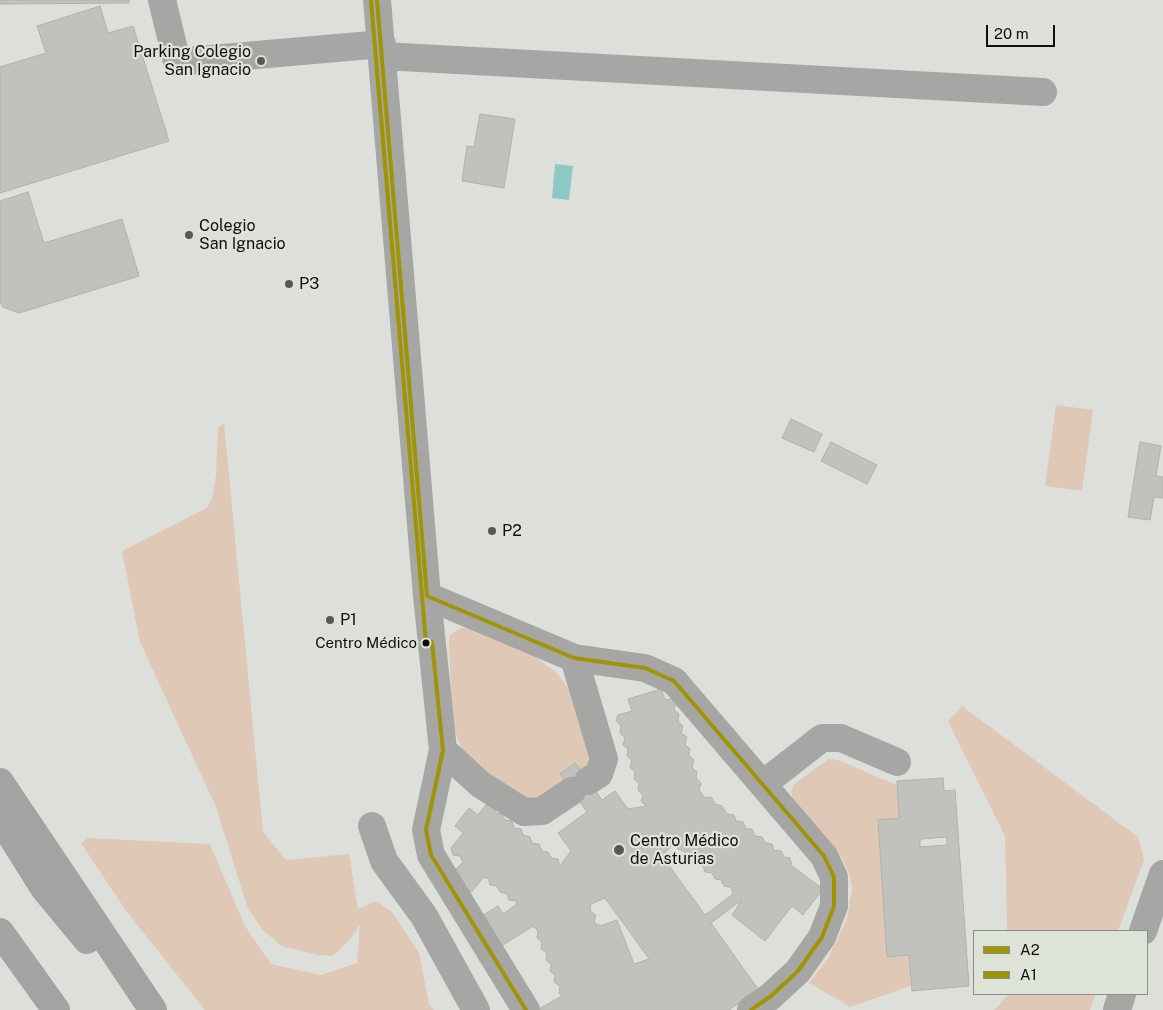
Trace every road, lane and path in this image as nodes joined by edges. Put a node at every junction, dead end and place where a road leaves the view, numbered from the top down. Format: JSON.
{"nodes":[{"id":1,"x":162,"y":0,"type":"edge"},
{"id":2,"x":377,"y":0,"type":"edge"},
{"id":3,"x":383,"y":50,"type":"junction"},
{"id":4,"x":1043,"y":92,"type":"dead end"},
{"id":5,"x":427,"y":596,"type":"junction"},
{"id":6,"x":574,"y":658,"type":"junction"},
{"id":7,"x":443,"y":750,"type":"junction"},
{"id":8,"x":897,"y":762,"type":"dead end"},
{"id":9,"x":0,"y":782,"type":"edge"},
{"id":10,"x":763,"y":784,"type":"junction"},
{"id":11,"x":0,"y":818,"type":"edge"},
{"id":12,"x":372,"y":826,"type":"dead end"},
{"id":13,"x":1163,"y":874,"type":"edge"},
{"id":14,"x":1143,"y":930,"type":"edge"},
{"id":15,"x":0,"y":932,"type":"edge"},
{"id":16,"x":1122,"y":995,"type":"edge"},
{"id":17,"x":56,"y":1010,"type":"edge"},
{"id":18,"x":145,"y":1010,"type":"edge"},
{"id":19,"x":153,"y":1010,"type":"edge"},
{"id":20,"x":476,"y":1010,"type":"edge"},
{"id":21,"x":526,"y":1010,"type":"edge"},
{"id":22,"x":751,"y":1010,"type":"edge"},
{"id":23,"x":1116,"y":1010,"type":"edge"}],
"edges":[{"from":1,"to":3,"type":"street"},
{"from":2,"to":3,"type":"street"},
{"from":3,"to":4,"type":"street"},
{"from":3,"to":5,"type":"street"},
{"from":5,"to":6,"type":"street"},
{"from":5,"to":7,"type":"street"},
{"from":6,"to":7,"type":"street"},
{"from":6,"to":10,"type":"street"},
{"from":7,"to":21,"type":"street"},
{"from":8,"to":10,"type":"street"},
{"from":9,"to":19,"type":"highway"},
{"from":10,"to":22,"type":"street"},
{"from":11,"to":18,"type":"highway"},
{"from":12,"to":20,"type":"street"},
{"from":13,"to":14,"type":"street"},
{"from":15,"to":17,"type":"highway"},
{"from":16,"to":23,"type":"street"}]}
